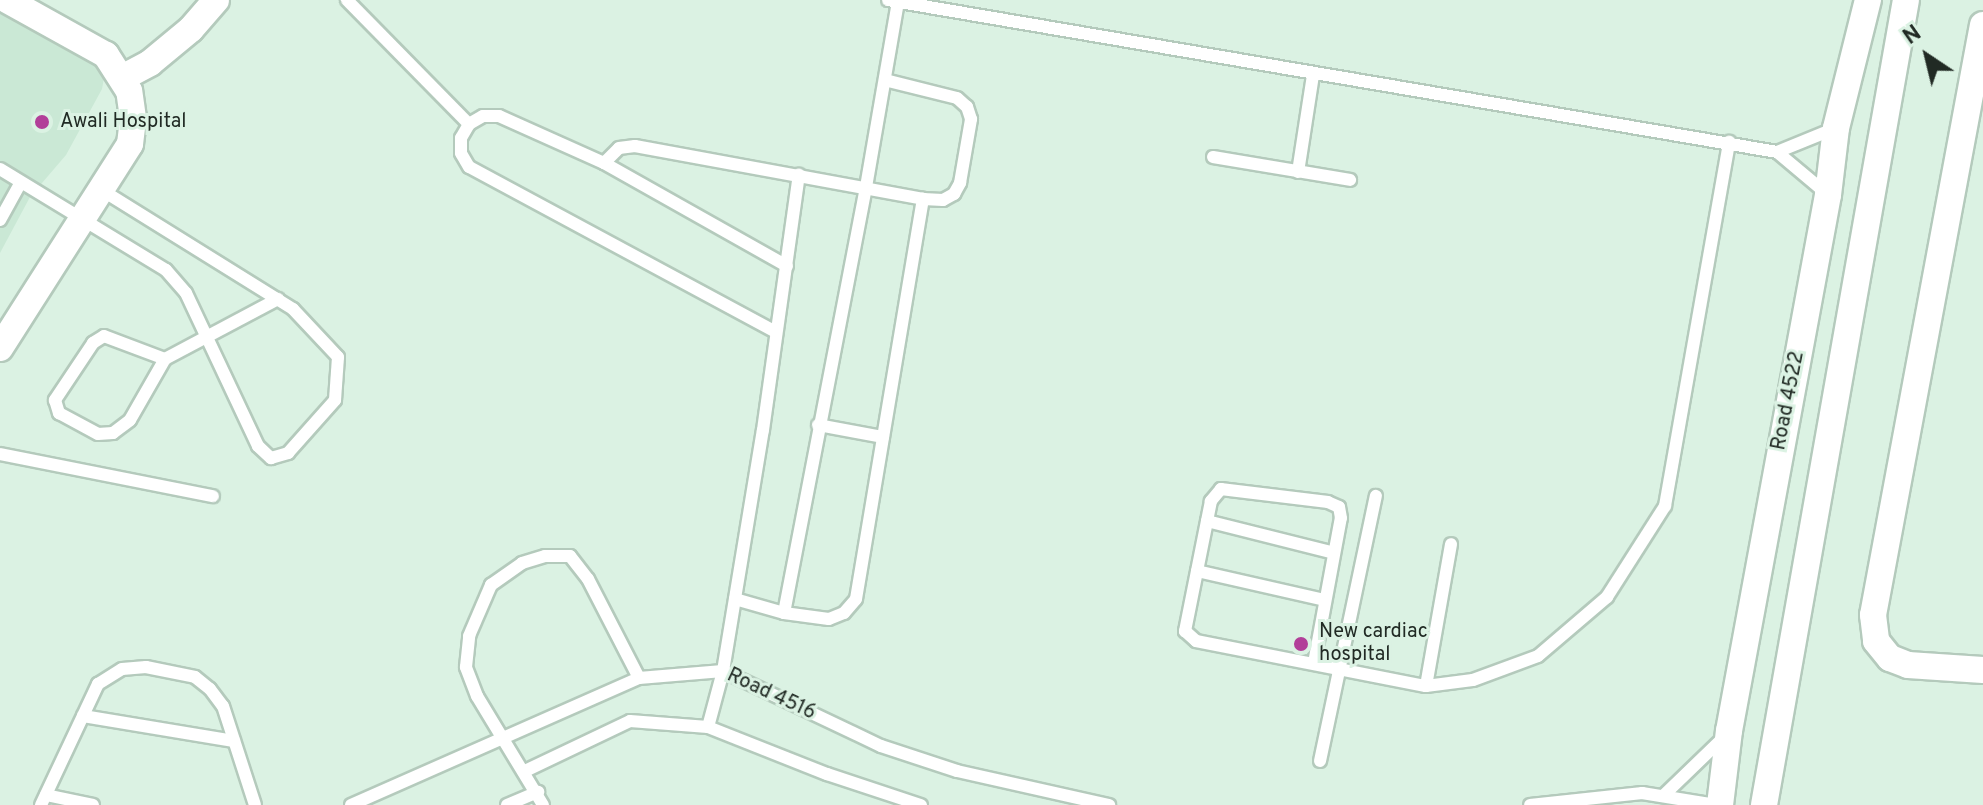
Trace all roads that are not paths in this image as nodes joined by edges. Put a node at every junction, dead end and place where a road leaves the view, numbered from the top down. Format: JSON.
{"nodes":[{"id":1,"x":7,"y":0,"type":"edge"},
{"id":2,"x":216,"y":0,"type":"edge"},
{"id":3,"x":347,"y":0,"type":"edge"},
{"id":4,"x":1868,"y":0,"type":"edge"},
{"id":5,"x":1906,"y":0,"type":"edge"},
{"id":6,"x":893,"y":1,"type":"edge"},
{"id":7,"x":1983,"y":25,"type":"edge"},
{"id":8,"x":1313,"y":75,"type":"junction"},
{"id":9,"x":122,"y":78,"type":"junction"},
{"id":10,"x":885,"y":80,"type":"junction"},
{"id":11,"x":469,"y":124,"type":"junction"},
{"id":12,"x":1836,"y":128,"type":"junction"},
{"id":13,"x":1729,"y":142,"type":"junction"},
{"id":14,"x":1777,"y":152,"type":"junction"},
{"id":15,"x":1213,"y":157,"type":"dead end"},
{"id":16,"x":604,"y":163,"type":"junction"},
{"id":17,"x":0,"y":169,"type":"edge"},
{"id":18,"x":1298,"y":172,"type":"junction"},
{"id":19,"x":799,"y":175,"type":"junction"},
{"id":20,"x":1350,"y":180,"type":"dead end"},
{"id":21,"x":21,"y":182,"type":"junction"},
{"id":22,"x":866,"y":187,"type":"junction"},
{"id":23,"x":100,"y":189,"type":"junction"},
{"id":24,"x":1828,"y":195,"type":"junction"},
{"id":25,"x":923,"y":199,"type":"junction"},
{"id":26,"x":82,"y":219,"type":"junction"},
{"id":27,"x":0,"y":220,"type":"edge"},
{"id":28,"x":787,"y":266,"type":"junction"},
{"id":29,"x":278,"y":299,"type":"junction"},
{"id":30,"x":774,"y":331,"type":"junction"},
{"id":31,"x":207,"y":339,"type":"junction"},
{"id":32,"x":0,"y":348,"type":"edge"},
{"id":33,"x":165,"y":359,"type":"junction"},
{"id":34,"x":818,"y":425,"type":"junction"},
{"id":35,"x":883,"y":437,"type":"junction"},
{"id":36,"x":0,"y":454,"type":"edge"},
{"id":37,"x":213,"y":496,"type":"dead end"},
{"id":38,"x":1376,"y":496,"type":"dead end"},
{"id":39,"x":1207,"y":521,"type":"junction"},
{"id":40,"x":1451,"y":544,"type":"dead end"},
{"id":41,"x":1334,"y":553,"type":"junction"},
{"id":42,"x":1197,"y":571,"type":"junction"},
{"id":43,"x":735,"y":599,"type":"junction"},
{"id":44,"x":1325,"y":600,"type":"junction"},
{"id":45,"x":784,"y":613,"type":"junction"},
{"id":46,"x":1314,"y":663,"type":"junction"},
{"id":47,"x":1340,"y":667,"type":"junction"},
{"id":48,"x":1983,"y":670,"type":"edge"},
{"id":49,"x":723,"y":671,"type":"junction"},
{"id":50,"x":639,"y":678,"type":"junction"},
{"id":51,"x":1426,"y":686,"type":"junction"},
{"id":52,"x":83,"y":716,"type":"junction"},
{"id":53,"x":708,"y":727,"type":"junction"},
{"id":54,"x":1729,"y":731,"type":"junction"},
{"id":55,"x":506,"y":739,"type":"junction"},
{"id":56,"x":234,"y":741,"type":"junction"},
{"id":57,"x":1320,"y":761,"type":"dead end"},
{"id":58,"x":525,"y":771,"type":"junction"},
{"id":59,"x":538,"y":792,"type":"junction"},
{"id":60,"x":1664,"y":795,"type":"junction"},
{"id":61,"x":44,"y":800,"type":"edge"},
{"id":62,"x":1762,"y":800,"type":"edge"},
{"id":63,"x":913,"y":804,"type":"edge"},
{"id":64,"x":93,"y":805,"type":"edge"},
{"id":65,"x":255,"y":805,"type":"edge"},
{"id":66,"x":351,"y":805,"type":"edge"},
{"id":67,"x":507,"y":805,"type":"edge"},
{"id":68,"x":543,"y":805,"type":"edge"},
{"id":69,"x":1109,"y":805,"type":"edge"},
{"id":70,"x":1530,"y":805,"type":"edge"},
{"id":71,"x":1718,"y":805,"type":"edge"}],
"edges":[{"from":1,"to":9,"type":"street"},
{"from":2,"to":9,"type":"street"},
{"from":3,"to":11,"type":"lane"},
{"from":4,"to":12,"type":"street","name":"Road 4522"},
{"from":5,"to":62,"type":"street"},
{"from":6,"to":8,"type":"lane"},
{"from":6,"to":10,"type":"lane"},
{"from":7,"to":48,"type":"street"},
{"from":8,"to":13,"type":"lane"},
{"from":8,"to":18,"type":"lane"},
{"from":9,"to":23,"type":"street"},
{"from":10,"to":22,"type":"lane"},
{"from":10,"to":25,"type":"lane"},
{"from":11,"to":16,"type":"lane"},
{"from":11,"to":30,"type":"lane"},
{"from":12,"to":14,"type":"lane"},
{"from":12,"to":24,"type":"street","name":"Road 4522"},
{"from":13,"to":14,"type":"lane"},
{"from":13,"to":51,"type":"lane"},
{"from":14,"to":24,"type":"lane"},
{"from":15,"to":18,"type":"lane"},
{"from":16,"to":19,"type":"lane"},
{"from":16,"to":28,"type":"lane"},
{"from":17,"to":21,"type":"lane"},
{"from":18,"to":20,"type":"lane"},
{"from":19,"to":22,"type":"lane"},
{"from":19,"to":28,"type":"lane"},
{"from":21,"to":26,"type":"lane"},
{"from":21,"to":27,"type":"lane"},
{"from":22,"to":25,"type":"lane"},
{"from":22,"to":34,"type":"lane"},
{"from":23,"to":26,"type":"street"},
{"from":23,"to":29,"type":"lane"},
{"from":24,"to":54,"type":"street","name":"Road 4522"},
{"from":25,"to":35,"type":"lane"},
{"from":26,"to":31,"type":"lane"},
{"from":26,"to":32,"type":"street"},
{"from":28,"to":30,"type":"lane"},
{"from":29,"to":31,"type":"lane"},
{"from":29,"to":31,"type":"lane"},
{"from":30,"to":43,"type":"lane"},
{"from":31,"to":33,"type":"lane"},
{"from":33,"to":33,"type":"lane"},
{"from":34,"to":35,"type":"lane"},
{"from":34,"to":45,"type":"lane"},
{"from":35,"to":45,"type":"lane"},
{"from":36,"to":37,"type":"lane"},
{"from":38,"to":47,"type":"lane"},
{"from":39,"to":41,"type":"lane"},
{"from":39,"to":41,"type":"lane"},
{"from":39,"to":42,"type":"lane"},
{"from":40,"to":51,"type":"lane"},
{"from":41,"to":44,"type":"lane"},
{"from":42,"to":44,"type":"lane"},
{"from":42,"to":46,"type":"lane"},
{"from":43,"to":45,"type":"lane"},
{"from":43,"to":49,"type":"lane"},
{"from":44,"to":46,"type":"lane"},
{"from":46,"to":47,"type":"lane"},
{"from":47,"to":51,"type":"lane"},
{"from":47,"to":57,"type":"lane"},
{"from":49,"to":50,"type":"lane","name":"Road 4516"},
{"from":49,"to":53,"type":"lane"},
{"from":49,"to":69,"type":"lane","name":"Road 4516"},
{"from":50,"to":55,"type":"lane","name":"Road 4516"},
{"from":50,"to":55,"type":"lane"},
{"from":52,"to":56,"type":"lane"},
{"from":52,"to":56,"type":"lane"},
{"from":52,"to":61,"type":"lane"},
{"from":53,"to":58,"type":"lane"},
{"from":53,"to":63,"type":"lane"},
{"from":54,"to":60,"type":"lane"},
{"from":54,"to":71,"type":"street","name":"Road 4522"},
{"from":55,"to":58,"type":"lane"},
{"from":55,"to":66,"type":"lane","name":"Road 4516"},
{"from":56,"to":65,"type":"lane"},
{"from":58,"to":59,"type":"lane"},
{"from":59,"to":67,"type":"lane"},
{"from":59,"to":68,"type":"lane"},
{"from":60,"to":70,"type":"lane"},
{"from":60,"to":71,"type":"lane"},
{"from":61,"to":64,"type":"lane"}]}
